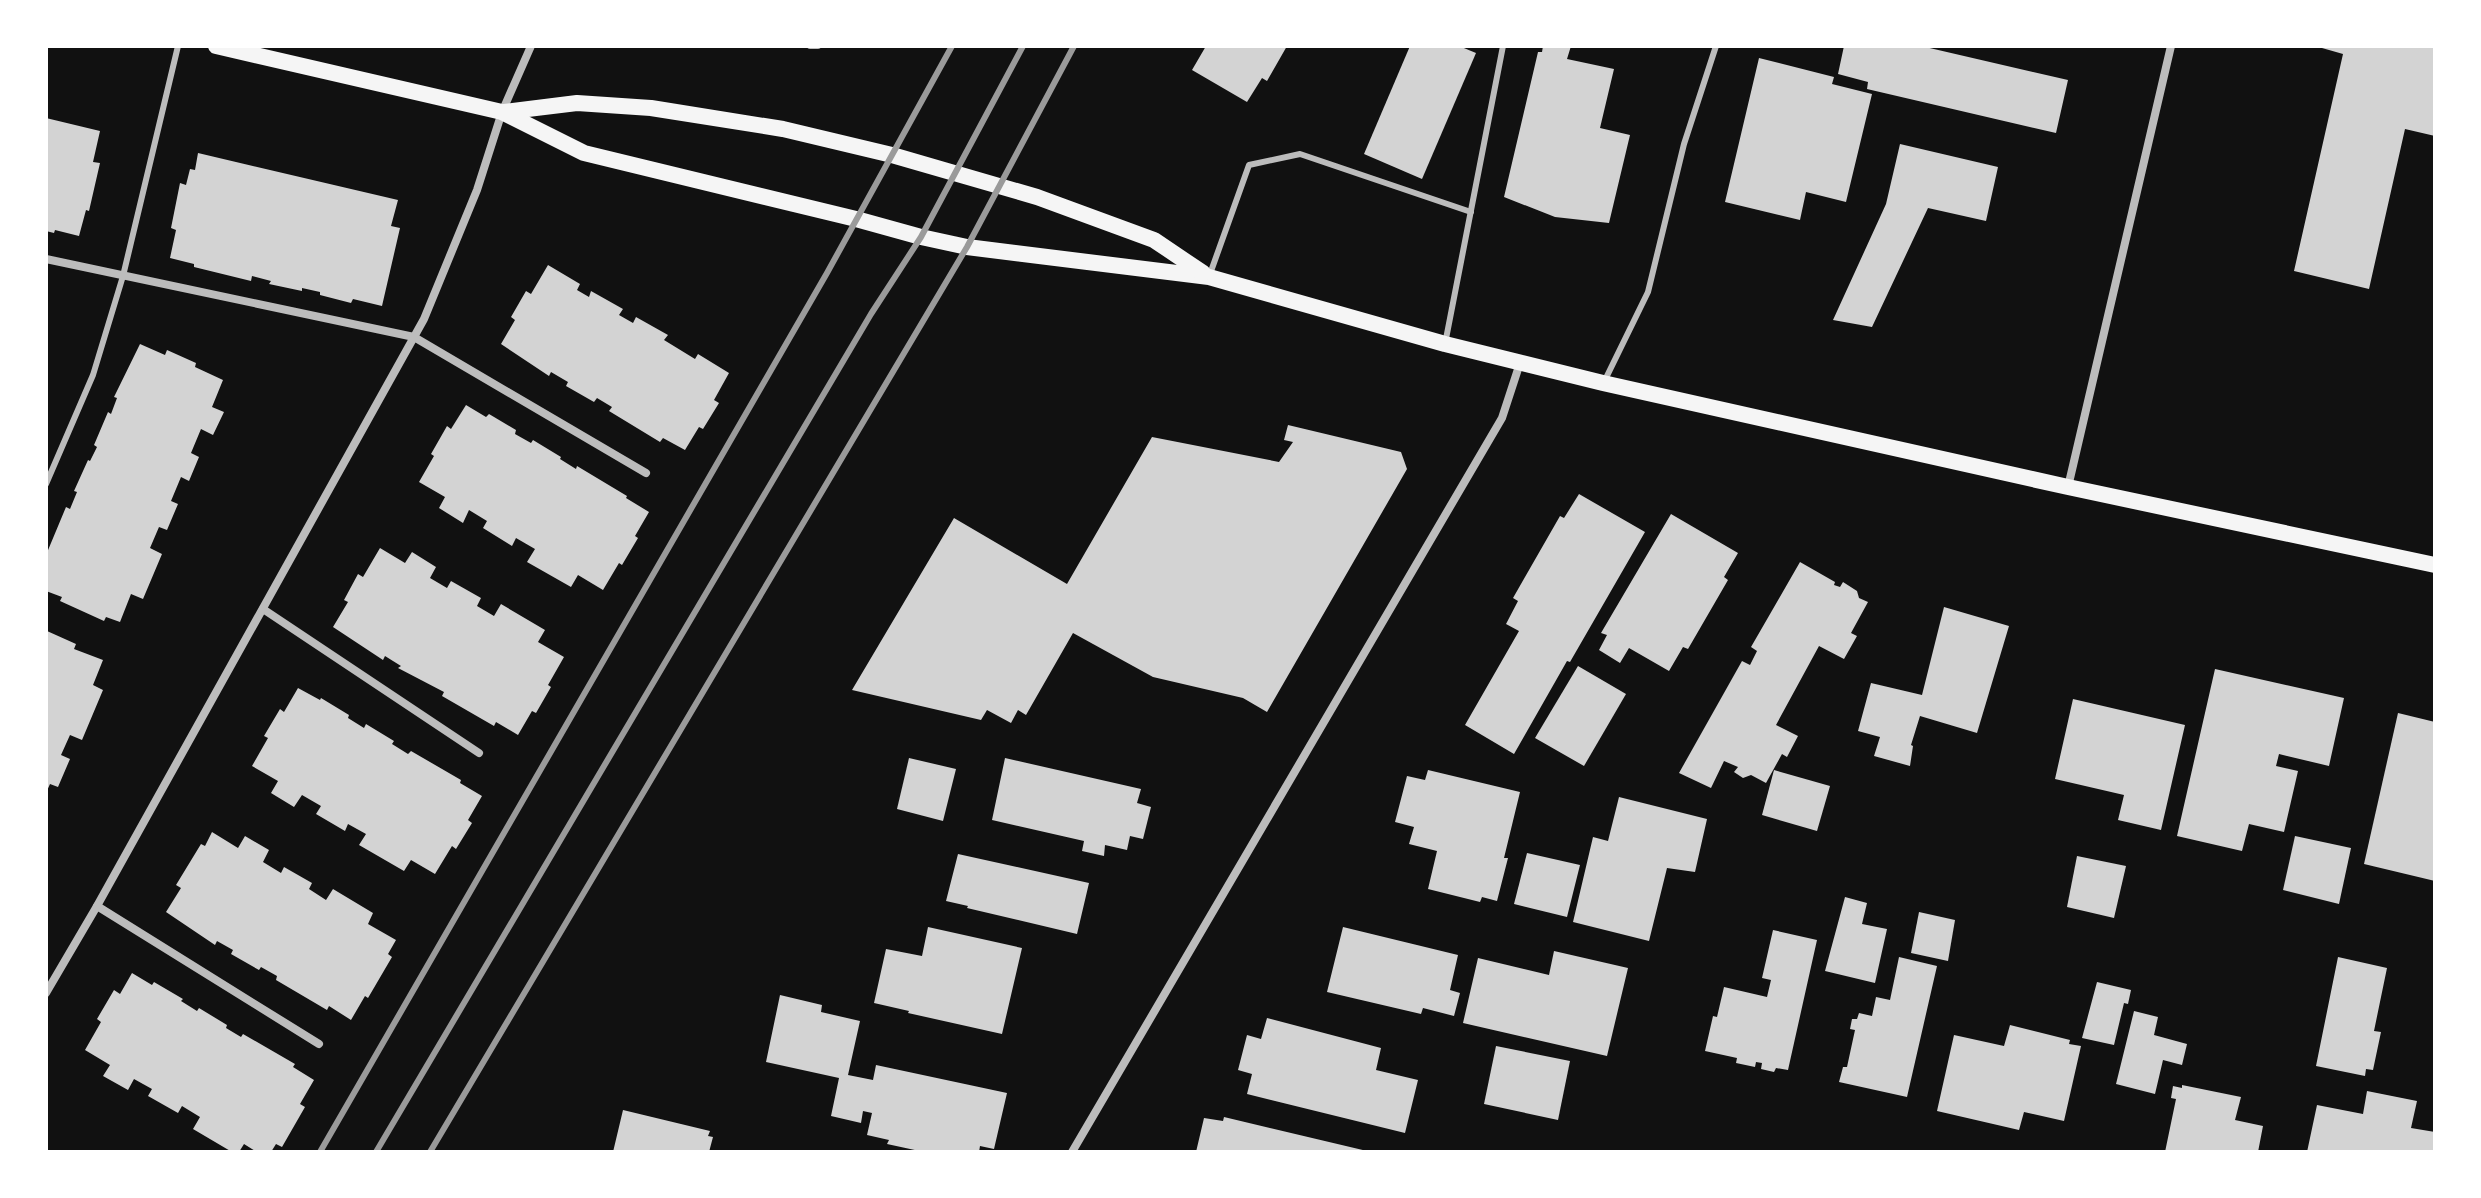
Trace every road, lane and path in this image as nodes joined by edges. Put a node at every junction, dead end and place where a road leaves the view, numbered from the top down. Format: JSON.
{"nodes":[{"id":1,"x":178,"y":46,"type":"edge"},
{"id":2,"x":216,"y":46,"type":"edge"},
{"id":3,"x":531,"y":46,"type":"edge"},
{"id":4,"x":810,"y":46,"type":"edge"},
{"id":5,"x":818,"y":46,"type":"edge"},
{"id":6,"x":1503,"y":46,"type":"edge"},
{"id":7,"x":1716,"y":46,"type":"edge"},
{"id":8,"x":2171,"y":46,"type":"edge"},
{"id":9,"x":502,"y":112,"type":"junction"},
{"id":10,"x":1471,"y":212,"type":"junction"},
{"id":11,"x":46,"y":259,"type":"edge"},
{"id":12,"x":123,"y":276,"type":"junction"},
{"id":13,"x":1209,"y":277,"type":"junction"},
{"id":14,"x":414,"y":337,"type":"junction"},
{"id":15,"x":1445,"y":344,"type":"junction"},
{"id":16,"x":1520,"y":362,"type":"junction"},
{"id":17,"x":1603,"y":383,"type":"junction"},
{"id":18,"x":646,"y":473,"type":"dead end"},
{"id":19,"x":46,"y":484,"type":"edge"},
{"id":20,"x":2068,"y":487,"type":"junction"},
{"id":21,"x":2435,"y":565,"type":"edge"},
{"id":22,"x":263,"y":609,"type":"junction"},
{"id":23,"x":479,"y":753,"type":"dead end"},
{"id":24,"x":97,"y":906,"type":"junction"},
{"id":25,"x":46,"y":993,"type":"edge"},
{"id":26,"x":319,"y":1044,"type":"dead end"},
{"id":27,"x":1072,"y":1152,"type":"edge"}],
"edges":[{"from":1,"to":12,"type":"lane"},
{"from":2,"to":9,"type":"main road"},
{"from":3,"to":9,"type":"street"},
{"from":4,"to":5,"type":"lane"},
{"from":6,"to":10,"type":"lane"},
{"from":7,"to":17,"type":"lane"},
{"from":8,"to":20,"type":"street"},
{"from":9,"to":13,"type":"main road"},
{"from":9,"to":13,"type":"main road"},
{"from":9,"to":14,"type":"street"},
{"from":10,"to":13,"type":"lane"},
{"from":10,"to":15,"type":"lane"},
{"from":11,"to":12,"type":"street"},
{"from":12,"to":14,"type":"street"},
{"from":12,"to":19,"type":"lane"},
{"from":13,"to":15,"type":"main road"},
{"from":14,"to":18,"type":"street"},
{"from":14,"to":22,"type":"street"},
{"from":15,"to":16,"type":"main road"},
{"from":16,"to":17,"type":"main road"},
{"from":16,"to":27,"type":"street"},
{"from":17,"to":20,"type":"main road"},
{"from":20,"to":21,"type":"main road"},
{"from":22,"to":23,"type":"street"},
{"from":22,"to":24,"type":"street"},
{"from":24,"to":25,"type":"street"},
{"from":24,"to":26,"type":"street"}]}
